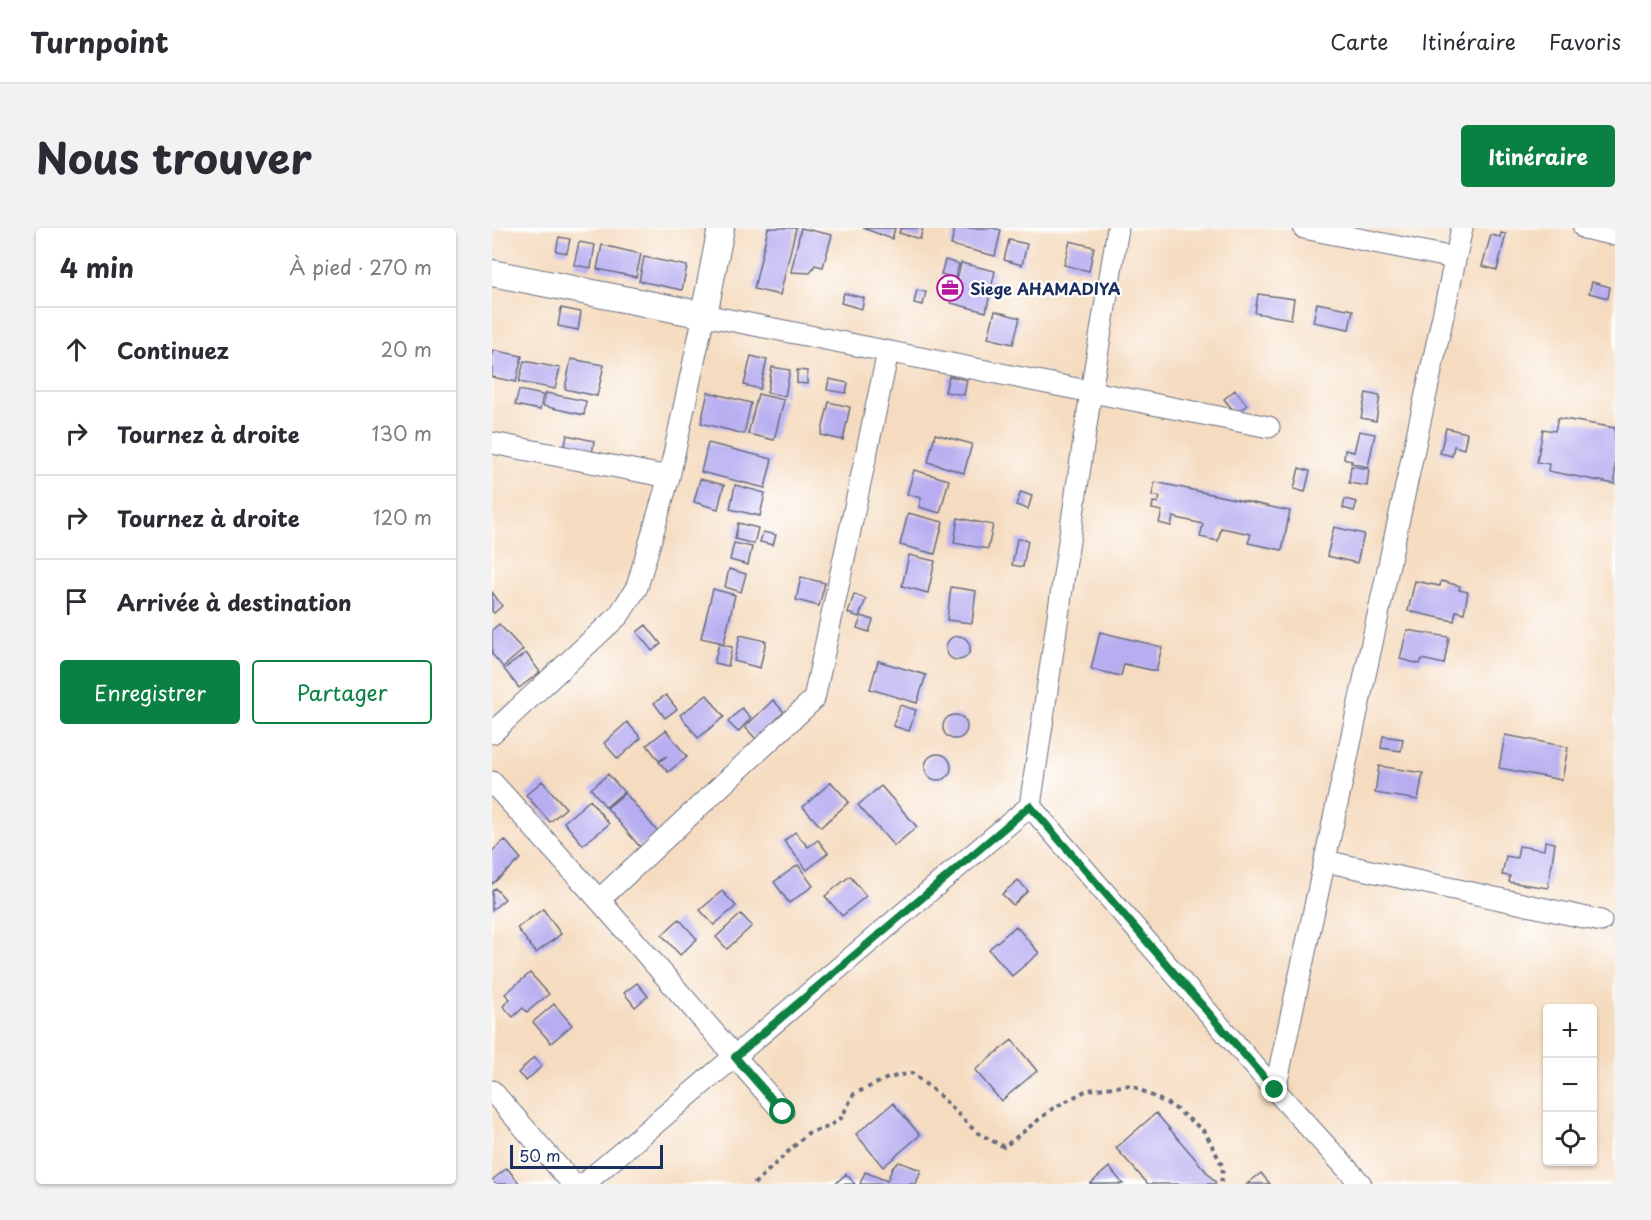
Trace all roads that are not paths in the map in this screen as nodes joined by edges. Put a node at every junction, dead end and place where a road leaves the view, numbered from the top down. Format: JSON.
{"nodes":[{"id":1,"x":721,"y":228,"type":"edge"},
{"id":2,"x":1118,"y":228,"type":"edge"},
{"id":3,"x":1304,"y":228,"type":"edge"},
{"id":4,"x":1462,"y":228,"type":"edge"},
{"id":5,"x":1584,"y":228,"type":"edge"},
{"id":6,"x":1615,"y":235,"type":"edge"},
{"id":7,"x":1454,"y":258,"type":"junction"},
{"id":8,"x":492,"y":273,"type":"edge"},
{"id":9,"x":704,"y":315,"type":"junction"},
{"id":10,"x":888,"y":352,"type":"junction"},
{"id":11,"x":1091,"y":392,"type":"junction"},
{"id":12,"x":1269,"y":427,"type":"dead end"},
{"id":13,"x":492,"y":443,"type":"edge"},
{"id":14,"x":669,"y":477,"type":"junction"},
{"id":15,"x":492,"y":733,"type":"edge"},
{"id":16,"x":492,"y":782,"type":"edge"},
{"id":17,"x":1030,"y":806,"type":"junction"},
{"id":18,"x":1325,"y":861,"type":"junction"},
{"id":19,"x":599,"y":900,"type":"junction"},
{"id":20,"x":1601,"y":921,"type":"dead end"},
{"id":21,"x":735,"y":1057,"type":"junction"},
{"id":22,"x":1275,"y":1090,"type":"junction"},
{"id":23,"x":492,"y":1091,"type":"edge"},
{"id":24,"x":783,"y":1112,"type":"dead end"},
{"id":25,"x":573,"y":1184,"type":"edge"},
{"id":26,"x":584,"y":1184,"type":"edge"},
{"id":27,"x":1361,"y":1184,"type":"edge"}],
"edges":[{"from":1,"to":9,"type":"street"},
{"from":2,"to":11,"type":"street"},
{"from":3,"to":7,"type":"street"},
{"from":4,"to":7,"type":"street"},
{"from":5,"to":6,"type":"street"},
{"from":7,"to":18,"type":"street"},
{"from":8,"to":9,"type":"street"},
{"from":9,"to":10,"type":"street"},
{"from":9,"to":14,"type":"street"},
{"from":10,"to":11,"type":"street"},
{"from":10,"to":19,"type":"street"},
{"from":11,"to":12,"type":"street"},
{"from":11,"to":17,"type":"street"},
{"from":13,"to":14,"type":"street"},
{"from":14,"to":15,"type":"street"},
{"from":16,"to":19,"type":"street"},
{"from":17,"to":21,"type":"street"},
{"from":17,"to":22,"type":"street"},
{"from":18,"to":20,"type":"street"},
{"from":18,"to":22,"type":"street"},
{"from":19,"to":21,"type":"street"},
{"from":21,"to":24,"type":"street"},
{"from":21,"to":26,"type":"street"},
{"from":22,"to":27,"type":"street"},
{"from":23,"to":25,"type":"street"}]}
